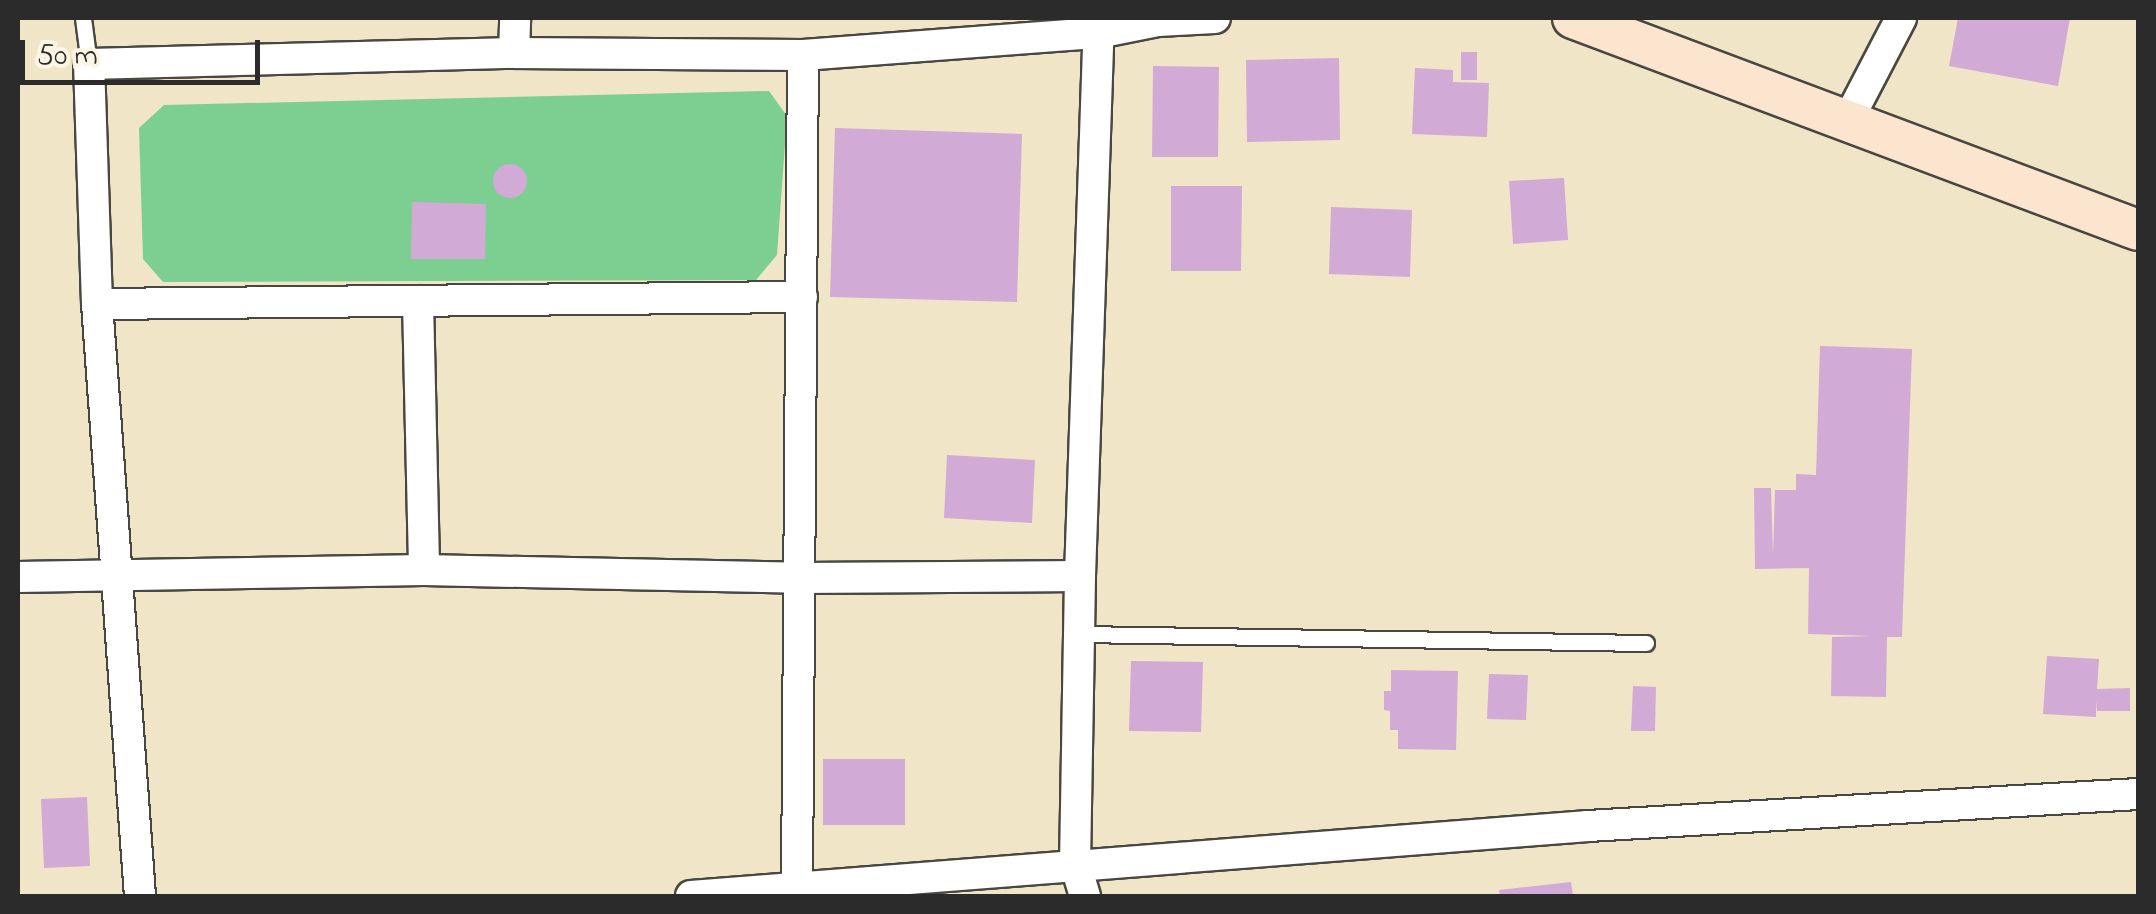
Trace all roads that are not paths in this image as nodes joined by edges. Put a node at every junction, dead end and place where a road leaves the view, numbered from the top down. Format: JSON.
{"nodes":[{"id":1,"x":82,"y":18,"type":"edge"},
{"id":2,"x":515,"y":18,"type":"edge"},
{"id":3,"x":1215,"y":18,"type":"edge"},
{"id":4,"x":1573,"y":18,"type":"edge"},
{"id":5,"x":1902,"y":18,"type":"edge"},
{"id":6,"x":1099,"y":25,"type":"edge"},
{"id":7,"x":514,"y":53,"type":"junction"},
{"id":8,"x":803,"y":54,"type":"junction"},
{"id":9,"x":88,"y":64,"type":"junction"},
{"id":10,"x":1848,"y":120,"type":"junction"},
{"id":11,"x":2138,"y":230,"type":"edge"},
{"id":12,"x":802,"y":298,"type":"junction"},
{"id":13,"x":418,"y":302,"type":"junction"},
{"id":14,"x":97,"y":304,"type":"junction"},
{"id":15,"x":424,"y":570,"type":"junction"},
{"id":16,"x":1080,"y":576,"type":"junction"},
{"id":17,"x":18,"y":577,"type":"edge"},
{"id":18,"x":118,"y":578,"type":"junction"},
{"id":19,"x":799,"y":578,"type":"junction"},
{"id":20,"x":1078,"y":634,"type":"junction"},
{"id":21,"x":1646,"y":643,"type":"dead end"},
{"id":22,"x":2138,"y":794,"type":"edge"},
{"id":23,"x":1075,"y":864,"type":"junction"},
{"id":24,"x":797,"y":887,"type":"junction"},
{"id":25,"x":140,"y":896,"type":"edge"},
{"id":26,"x":691,"y":896,"type":"edge"},
{"id":27,"x":1085,"y":896,"type":"edge"}],
"edges":[{"from":1,"to":9,"type":"lane"},
{"from":2,"to":7,"type":"street"},
{"from":3,"to":6,"type":"street"},
{"from":4,"to":10,"type":"street"},
{"from":5,"to":10,"type":"street"},
{"from":6,"to":8,"type":"street"},
{"from":6,"to":16,"type":"street"},
{"from":7,"to":8,"type":"street"},
{"from":7,"to":9,"type":"street"},
{"from":8,"to":12,"type":"street"},
{"from":9,"to":14,"type":"street"},
{"from":10,"to":11,"type":"street"},
{"from":12,"to":13,"type":"street"},
{"from":12,"to":19,"type":"street"},
{"from":13,"to":14,"type":"street"},
{"from":13,"to":15,"type":"street"},
{"from":14,"to":18,"type":"street"},
{"from":15,"to":18,"type":"street"},
{"from":15,"to":19,"type":"street"},
{"from":16,"to":19,"type":"street"},
{"from":16,"to":20,"type":"street"},
{"from":17,"to":18,"type":"street"},
{"from":18,"to":25,"type":"street"},
{"from":19,"to":24,"type":"street"},
{"from":20,"to":21,"type":"lane"},
{"from":20,"to":23,"type":"street"},
{"from":22,"to":23,"type":"street"},
{"from":23,"to":24,"type":"street"},
{"from":23,"to":27,"type":"street"},
{"from":24,"to":26,"type":"street"}]}
